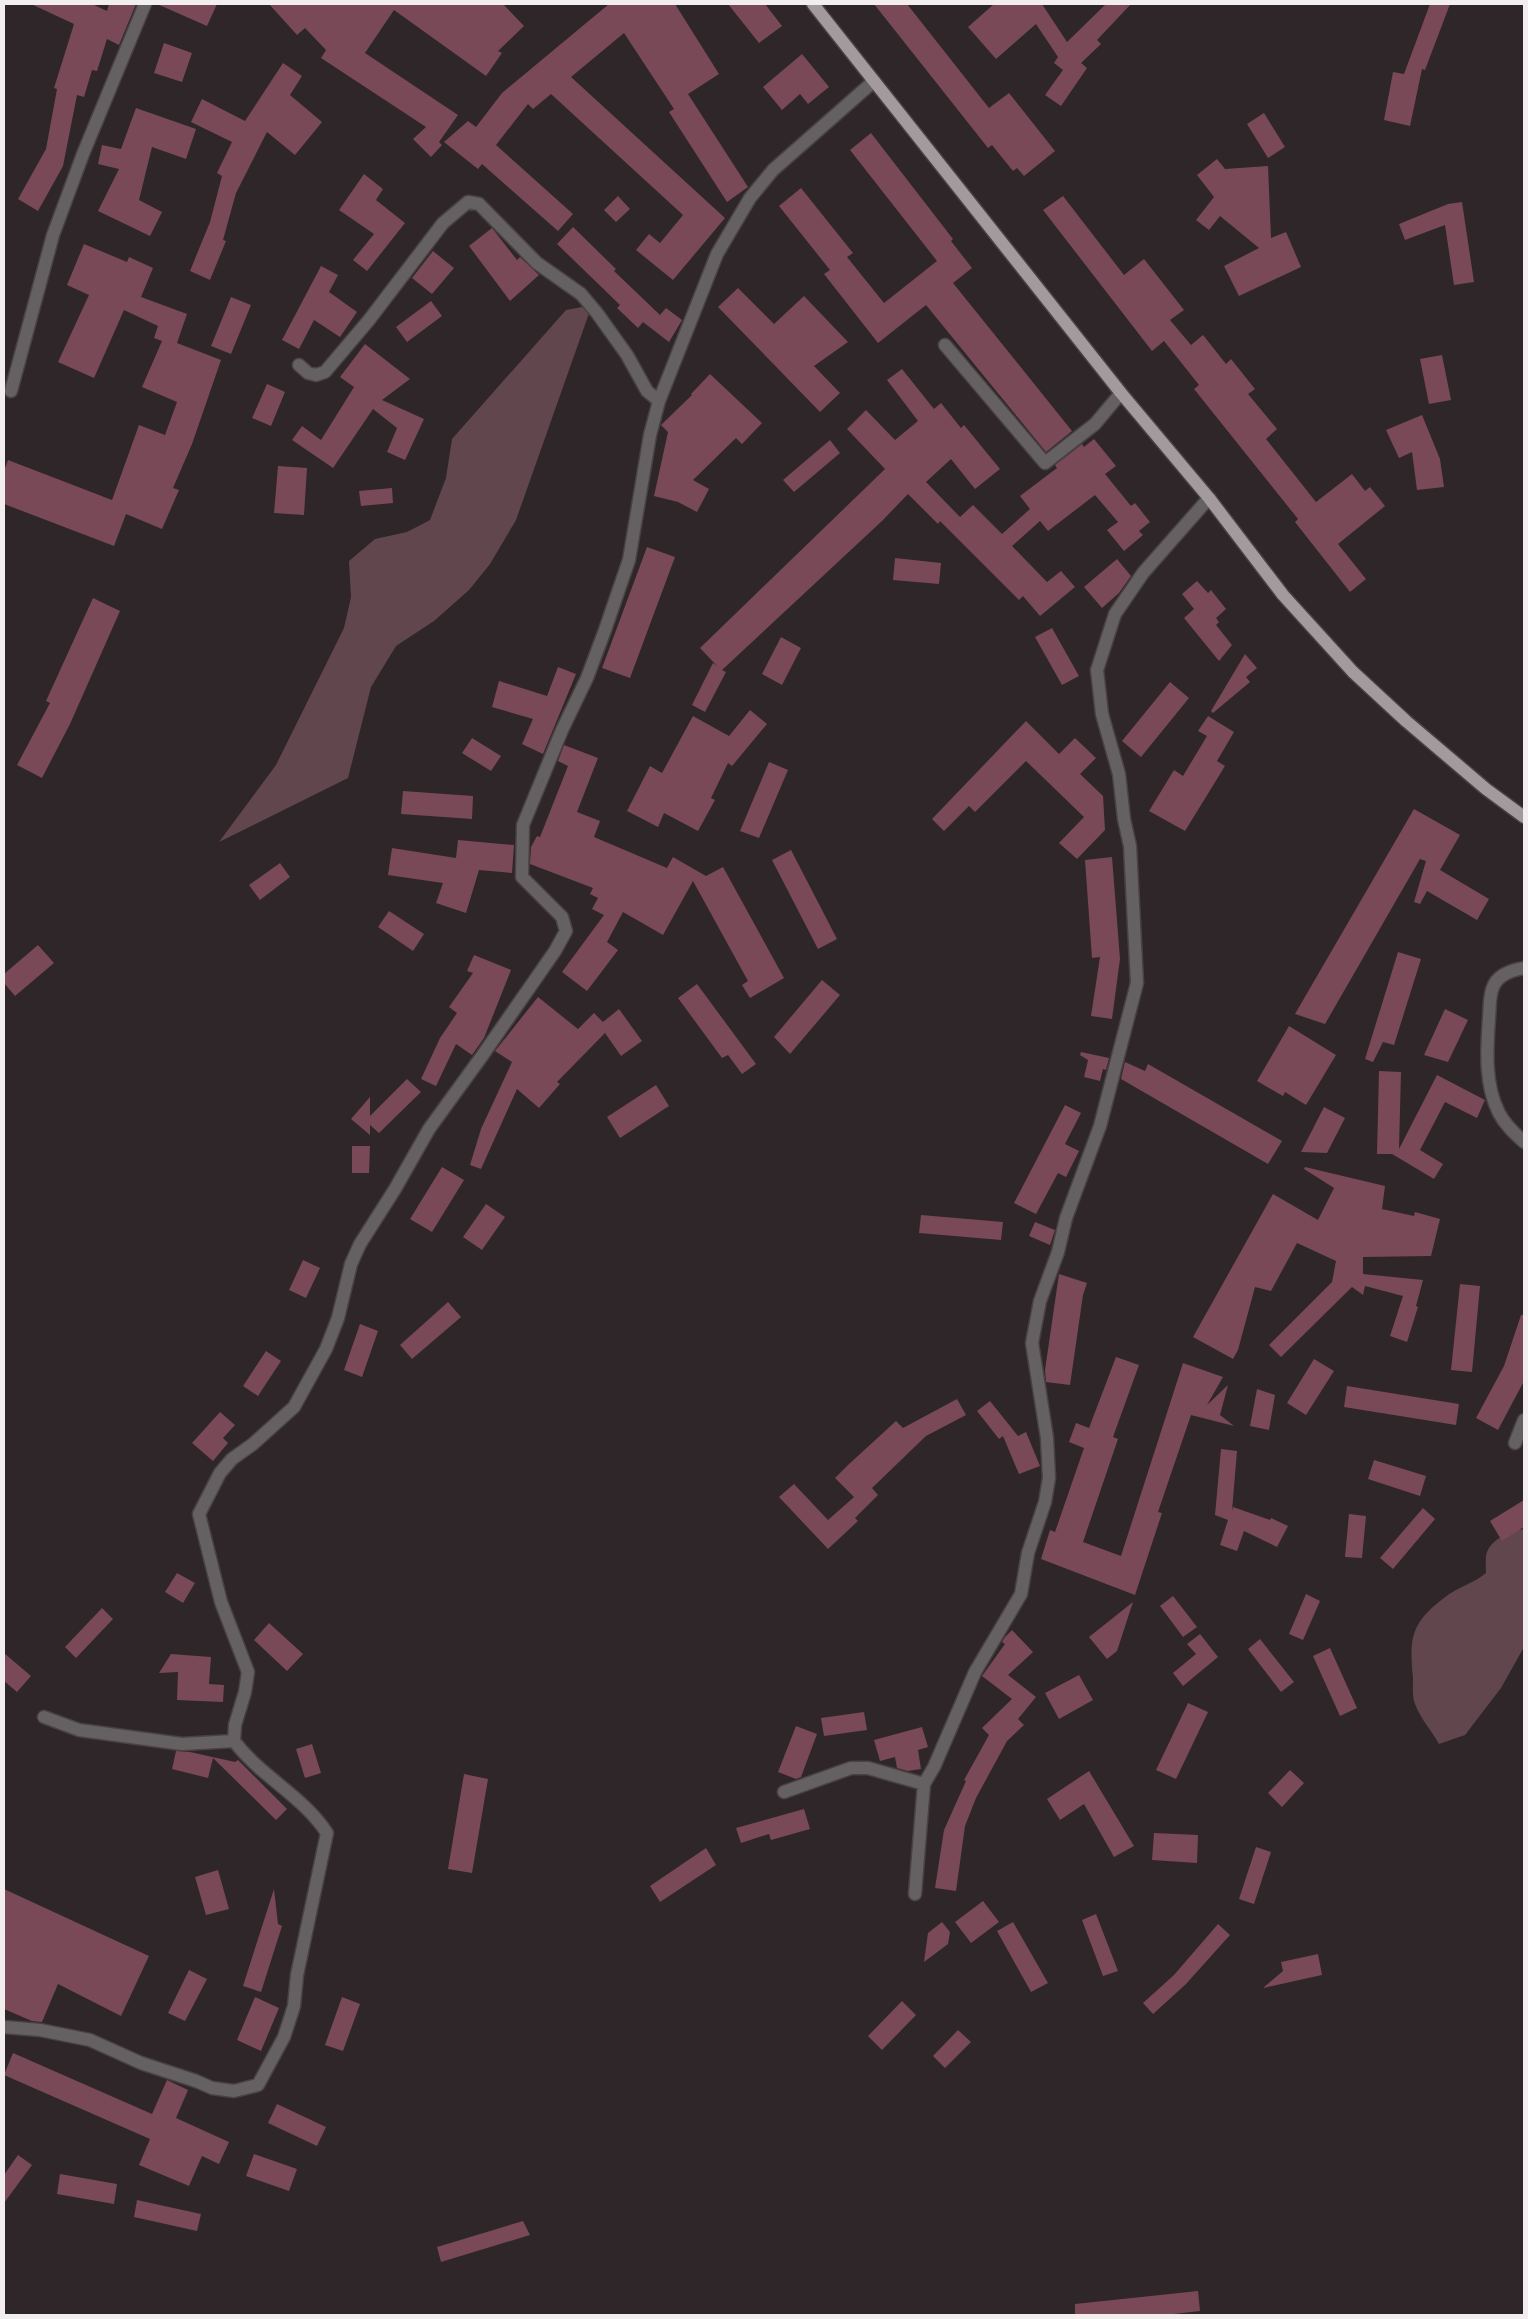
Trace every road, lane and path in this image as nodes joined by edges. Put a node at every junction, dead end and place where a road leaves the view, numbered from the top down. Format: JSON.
{"nodes":[{"id":1,"x":145,"y":4,"type":"edge"},
{"id":2,"x":813,"y":4,"type":"edge"},
{"id":3,"x":874,"y":81,"type":"junction"},
{"id":4,"x":944,"y":345,"type":"dead end"},
{"id":5,"x":300,"y":366,"type":"dead end"},
{"id":6,"x":11,"y":391,"type":"dead end"},
{"id":7,"x":1121,"y":393,"type":"junction"},
{"id":8,"x":659,"y":401,"type":"junction"},
{"id":9,"x":1209,"y":498,"type":"junction"},
{"id":10,"x":1524,"y":817,"type":"edge"},
{"id":11,"x":1524,"y":968,"type":"edge"},
{"id":12,"x":1524,"y":1142,"type":"edge"},
{"id":13,"x":1524,"y":1420,"type":"edge"},
{"id":14,"x":1515,"y":1443,"type":"dead end"},
{"id":15,"x":44,"y":1717,"type":"dead end"},
{"id":16,"x":234,"y":1741,"type":"junction"},
{"id":17,"x":924,"y":1784,"type":"junction"},
{"id":18,"x":784,"y":1792,"type":"dead end"},
{"id":19,"x":916,"y":1894,"type":"dead end"},
{"id":20,"x":4,"y":2027,"type":"edge"}],
"edges":[{"from":1,"to":6,"type":"street"},
{"from":2,"to":3,"type":"main road"},
{"from":3,"to":7,"type":"main road"},
{"from":3,"to":8,"type":"street"},
{"from":4,"to":7,"type":"street"},
{"from":5,"to":8,"type":"street"},
{"from":7,"to":9,"type":"main road"},
{"from":8,"to":16,"type":"street"},
{"from":9,"to":10,"type":"main road"},
{"from":9,"to":17,"type":"street"},
{"from":11,"to":12,"type":"street"},
{"from":13,"to":14,"type":"street"},
{"from":15,"to":16,"type":"street"},
{"from":16,"to":20,"type":"street"},
{"from":17,"to":18,"type":"street"},
{"from":17,"to":19,"type":"street"}]}
